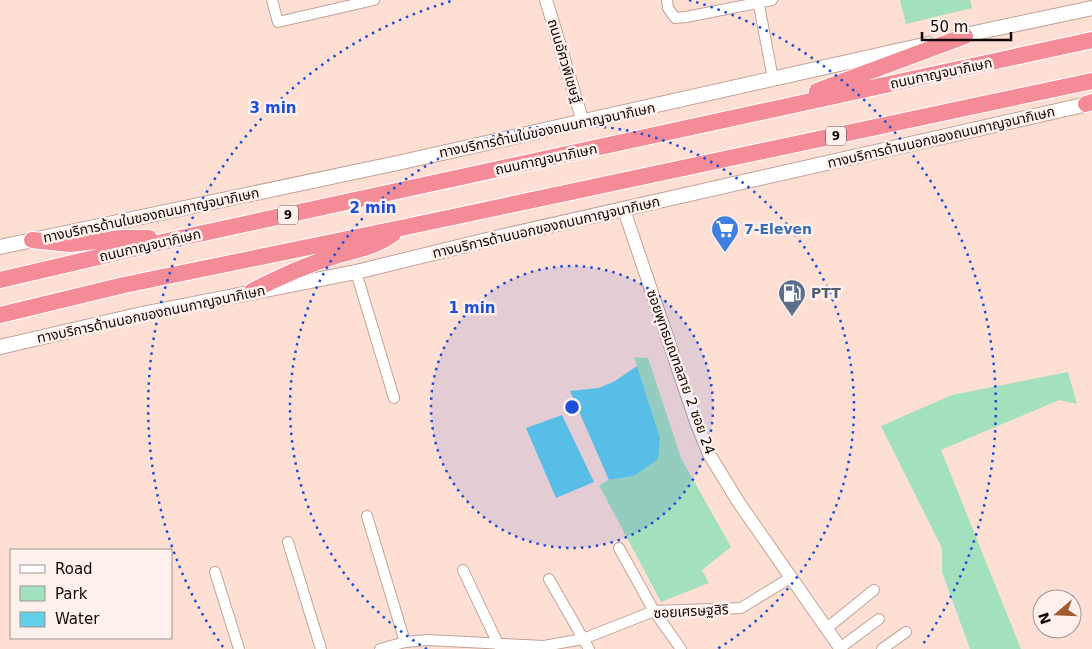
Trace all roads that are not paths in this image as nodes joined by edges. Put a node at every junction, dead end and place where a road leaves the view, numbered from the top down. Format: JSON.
{"nodes":[{"id":1,"x":272,"y":0,"type":"edge"},
{"id":2,"x":374,"y":0,"type":"edge"},
{"id":3,"x":546,"y":0,"type":"edge"},
{"id":4,"x":667,"y":0,"type":"edge"},
{"id":5,"x":772,"y":0,"type":"edge"},
{"id":6,"x":758,"y":2,"type":"edge"},
{"id":7,"x":1092,"y":8,"type":"edge"},
{"id":8,"x":965,"y":36,"type":"junction"},
{"id":9,"x":1092,"y":40,"type":"edge"},
{"id":10,"x":773,"y":80,"type":"junction"},
{"id":11,"x":1092,"y":81,"type":"edge"},
{"id":12,"x":1090,"y":103,"type":"edge"},
{"id":13,"x":766,"y":111,"type":"junction"},
{"id":14,"x":583,"y":122,"type":"junction"},
{"id":15,"x":624,"y":210,"type":"junction"},
{"id":16,"x":401,"y":228,"type":"junction"},
{"id":17,"x":176,"y":238,"type":"junction"},
{"id":18,"x":32,"y":240,"type":"junction"},
{"id":19,"x":0,"y":247,"type":"edge"},
{"id":20,"x":356,"y":272,"type":"junction"},
{"id":21,"x":0,"y":280,"type":"edge"},
{"id":22,"x":252,"y":292,"type":"junction"},
{"id":23,"x":0,"y":315,"type":"edge"},
{"id":24,"x":0,"y":347,"type":"edge"},
{"id":25,"x":394,"y":398,"type":"dead end"},
{"id":26,"x":367,"y":516,"type":"dead end"},
{"id":27,"x":288,"y":542,"type":"dead end"},
{"id":28,"x":619,"y":548,"type":"dead end"},
{"id":29,"x":463,"y":570,"type":"dead end"},
{"id":30,"x":216,"y":572,"type":"dead end"},
{"id":31,"x":790,"y":578,"type":"junction"},
{"id":32,"x":549,"y":579,"type":"dead end"},
{"id":33,"x":874,"y":590,"type":"dead end"},
{"id":34,"x":654,"y":611,"type":"junction"},
{"id":35,"x":879,"y":619,"type":"dead end"},
{"id":36,"x":826,"y":628,"type":"junction"},
{"id":37,"x":906,"y":632,"type":"dead end"},
{"id":38,"x":583,"y":639,"type":"junction"},
{"id":39,"x":405,"y":642,"type":"junction"},
{"id":40,"x":499,"y":647,"type":"edge"},
{"id":41,"x":841,"y":648,"type":"edge"},
{"id":42,"x":239,"y":649,"type":"edge"},
{"id":43,"x":321,"y":649,"type":"edge"},
{"id":44,"x":380,"y":649,"type":"edge"},
{"id":45,"x":588,"y":649,"type":"edge"},
{"id":46,"x":681,"y":649,"type":"edge"},
{"id":47,"x":882,"y":649,"type":"edge"}],
"edges":[{"from":1,"to":2,"type":"street"},
{"from":3,"to":14,"type":"street","name":"ถนนอัศวพิเชษฐ์"},
{"from":4,"to":6,"type":"street"},
{"from":5,"to":6,"type":"street"},
{"from":6,"to":10,"type":"street"},
{"from":7,"to":8,"type":"main road","name":"ทางบริการด้านในของถนนกาญจนาภิเษก"},
{"from":8,"to":10,"type":"main road","name":"ทางบริการด้านในของถนนกาญจนาภิเษก"},
{"from":8,"to":13,"type":"highway"},
{"from":9,"to":13,"type":"highway","name":"ถนนกาญจนาภิเษก","number":"9"},
{"from":10,"to":14,"type":"main road","name":"ทางบริการด้านในของถนนกาญจนาภิเษก"},
{"from":11,"to":16,"type":"highway","number":"9"},
{"from":12,"to":15,"type":"main road","name":"ทางบริการด้านนอกของถนนกาญจนาภิเษก"},
{"from":13,"to":17,"type":"highway","name":"ถนนกาญจนาภิเษก","number":"9"},
{"from":14,"to":18,"type":"main road","name":"ทางบริการด้านในของถนนกาญจนาภิเษก"},
{"from":15,"to":20,"type":"main road","name":"ทางบริการด้านนอกของถนนกาญจนาภิเษก"},
{"from":15,"to":31,"type":"street","name":"ซอยพุทธมณฑลสาย 2 ซอย 24"},
{"from":16,"to":22,"type":"highway"},
{"from":16,"to":23,"type":"highway","number":"9"},
{"from":17,"to":18,"type":"highway"},
{"from":17,"to":21,"type":"highway","name":"ถนนกาญจนาภิเษก","number":"9"},
{"from":18,"to":19,"type":"main road","name":"ทางบริการด้านในของถนนกาญจนาภิเษก"},
{"from":20,"to":22,"type":"main road","name":"ทางบริการด้านนอกของถนนกาญจนาภิเษก"},
{"from":20,"to":25,"type":"street"},
{"from":22,"to":24,"type":"main road","name":"ทางบริการด้านนอกของถนนกาญจนาภิเษก"},
{"from":26,"to":39,"type":"street"},
{"from":27,"to":43,"type":"street"},
{"from":28,"to":34,"type":"street"},
{"from":29,"to":40,"type":"street"},
{"from":30,"to":42,"type":"street"},
{"from":31,"to":34,"type":"street","name":"ซอยเศรษฐสิริ"},
{"from":31,"to":36,"type":"street","name":"ซอยพุทธมณฑลสาย 2 ซอย 24"},
{"from":32,"to":38,"type":"street"},
{"from":33,"to":36,"type":"street"},
{"from":34,"to":38,"type":"street","name":"ซอยเศรษฐสิริ"},
{"from":34,"to":46,"type":"street"},
{"from":35,"to":41,"type":"street"},
{"from":36,"to":41,"type":"street","name":"ซอยพุทธมณฑลสาย 2 ซอย 24"},
{"from":37,"to":47,"type":"street"},
{"from":38,"to":40,"type":"street","name":"ซอยเศรษฐสิริ"},
{"from":38,"to":45,"type":"street"},
{"from":39,"to":40,"type":"street","name":"ซอยเศรษฐสิริ"},
{"from":39,"to":44,"type":"street","name":"ซอยเศรษฐสิริ"}]}
